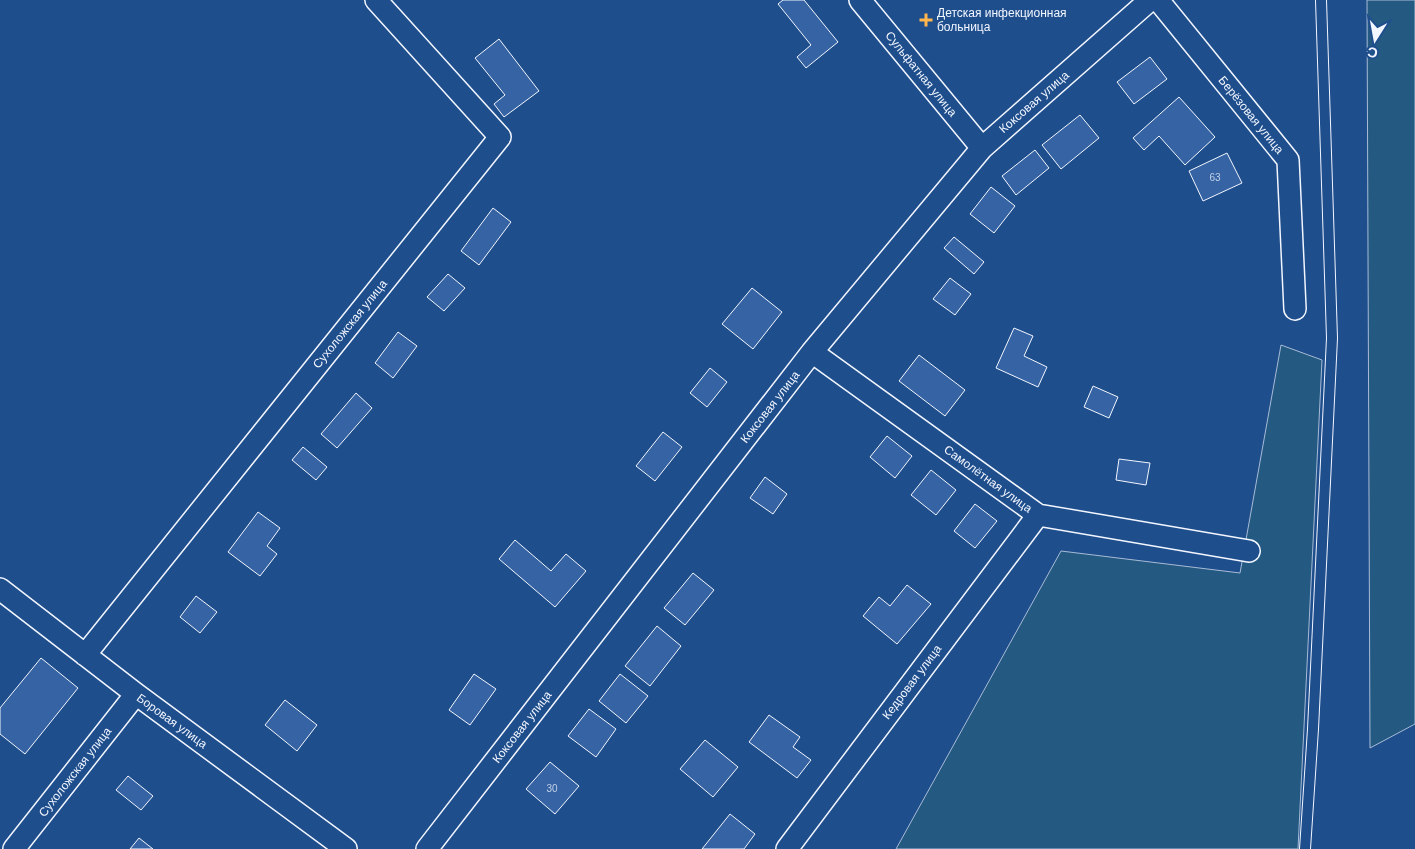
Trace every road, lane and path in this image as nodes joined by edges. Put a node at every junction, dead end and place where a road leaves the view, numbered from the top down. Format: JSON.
{"nodes":[{"id":1,"x":376,"y":0,"type":"edge"},
{"id":2,"x":860,"y":0,"type":"edge"},
{"id":3,"x":1158,"y":0,"type":"edge"},
{"id":4,"x":1321,"y":0,"type":"edge"},
{"id":5,"x":1139,"y":3,"type":"edge"},
{"id":6,"x":982,"y":148,"type":"junction"},
{"id":7,"x":1295,"y":309,"type":"dead end"},
{"id":8,"x":812,"y":352,"type":"junction"},
{"id":9,"x":1038,"y":515,"type":"junction"},
{"id":10,"x":1249,"y":551,"type":"dead end"},
{"id":11,"x":0,"y":589,"type":"edge"},
{"id":12,"x":85,"y":656,"type":"junction"},
{"id":13,"x":136,"y":694,"type":"junction"},
{"id":14,"x":14,"y":849,"type":"edge"},
{"id":15,"x":346,"y":849,"type":"edge"},
{"id":16,"x":427,"y":849,"type":"edge"},
{"id":17,"x":787,"y":849,"type":"edge"},
{"id":18,"x":1305,"y":849,"type":"edge"}],
"edges":[{"from":1,"to":12,"type":"street","name":"Сухоложская улица"},
{"from":2,"to":6,"type":"street","name":"Сульфатная улица"},
{"from":3,"to":7,"type":"street","name":"Берёзовая улица"},
{"from":4,"to":18,"type":"lane"},
{"from":5,"to":6,"type":"street","name":"Коксовая улица"},
{"from":6,"to":8,"type":"street","name":"Коксовая улица"},
{"from":8,"to":9,"type":"street","name":"Самолётная улица"},
{"from":8,"to":16,"type":"street","name":"Коксовая улица"},
{"from":9,"to":10,"type":"street","name":"Самолётная улица"},
{"from":9,"to":17,"type":"street","name":"Кедровая улица"},
{"from":11,"to":12,"type":"street","name":"Боровая улица"},
{"from":12,"to":13,"type":"street","name":"Боровая улица"},
{"from":13,"to":14,"type":"street","name":"Сухоложская улица"},
{"from":13,"to":15,"type":"street","name":"Боровая улица"}]}
